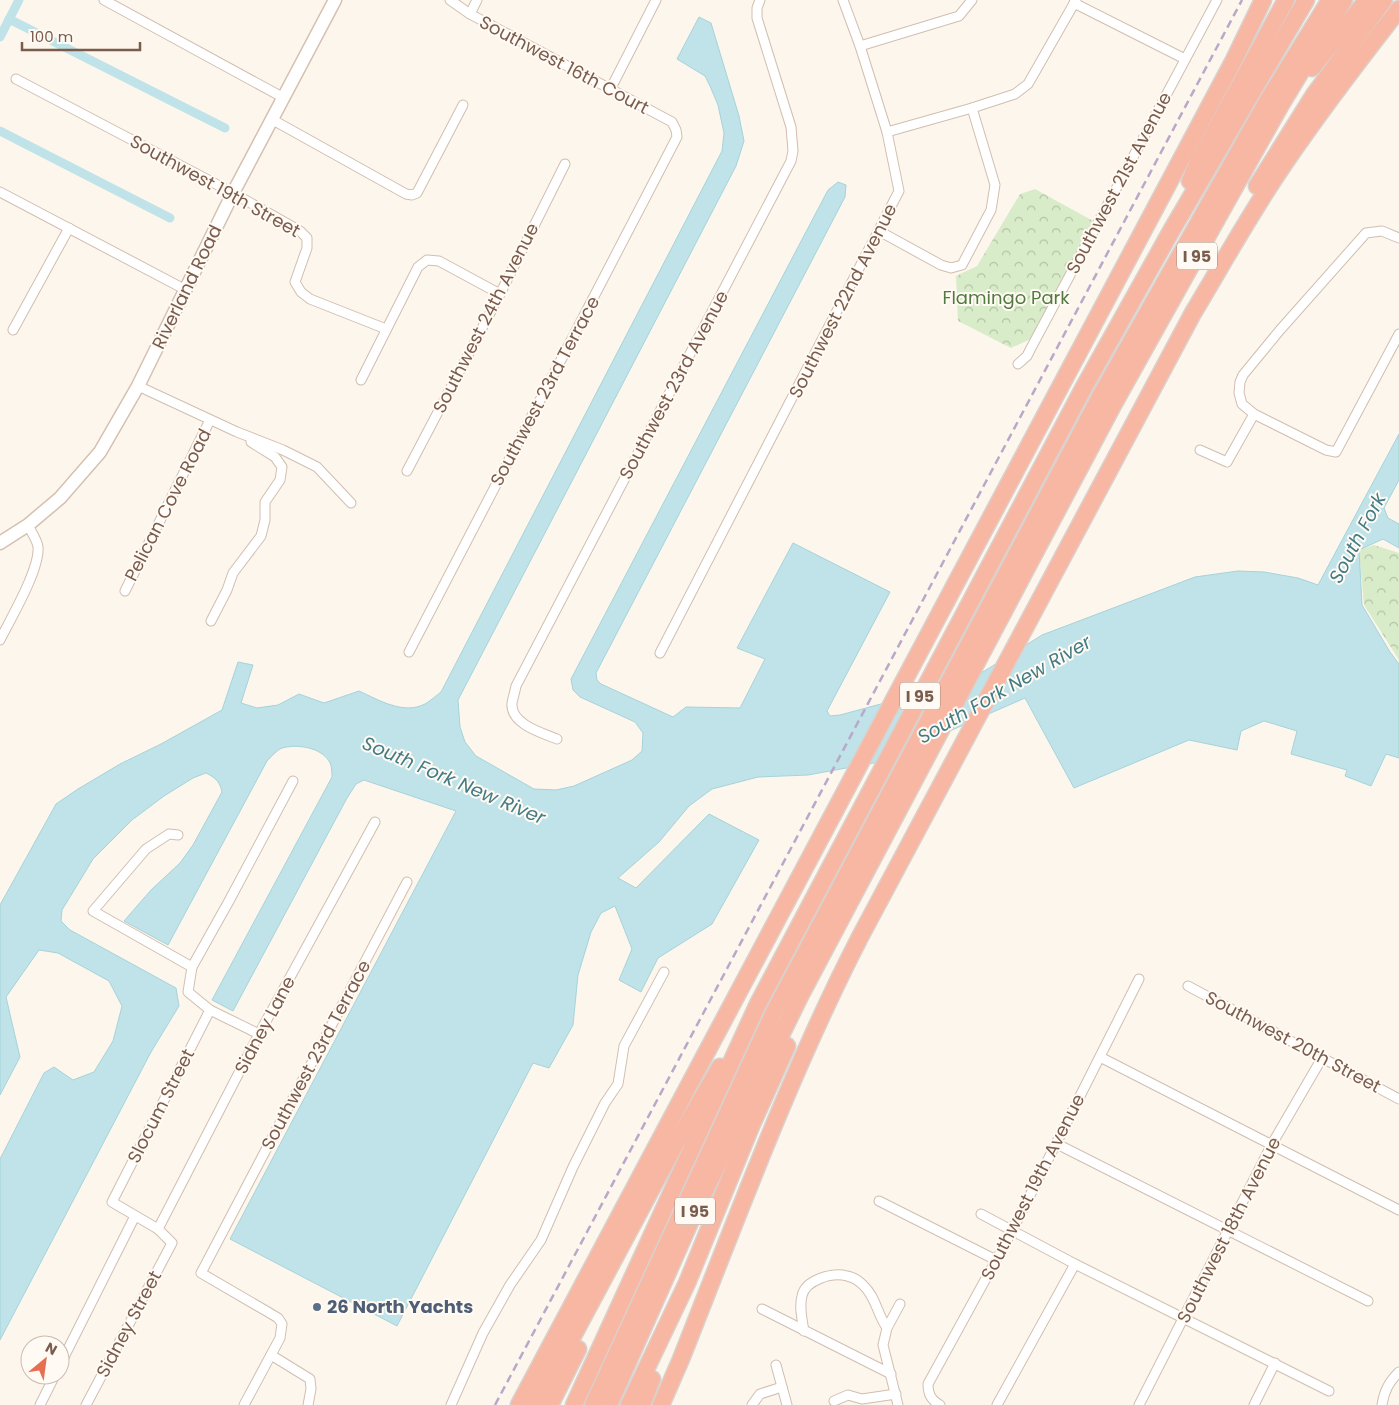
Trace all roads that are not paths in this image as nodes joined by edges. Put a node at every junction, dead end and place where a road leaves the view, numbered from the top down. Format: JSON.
{"nodes":[{"id":1,"x":104,"y":0,"type":"edge"},
{"id":2,"x":335,"y":0,"type":"edge"},
{"id":3,"x":450,"y":0,"type":"edge"},
{"id":4,"x":477,"y":0,"type":"edge"},
{"id":5,"x":760,"y":0,"type":"edge"},
{"id":6,"x":843,"y":0,"type":"edge"},
{"id":7,"x":972,"y":0,"type":"edge"},
{"id":8,"x":1217,"y":0,"type":"edge"},
{"id":9,"x":1263,"y":0,"type":"edge"},
{"id":10,"x":1272,"y":0,"type":"edge"},
{"id":11,"x":1286,"y":0,"type":"edge"},
{"id":12,"x":1306,"y":0,"type":"edge"},
{"id":13,"x":1314,"y":0,"type":"edge"},
{"id":14,"x":1330,"y":0,"type":"edge"},
{"id":15,"x":1344,"y":0,"type":"edge"},
{"id":16,"x":1367,"y":0,"type":"edge"},
{"id":17,"x":1384,"y":0,"type":"edge"},
{"id":18,"x":652,"y":1,"type":"edge"},
{"id":19,"x":1075,"y":2,"type":"edge"},
{"id":20,"x":1399,"y":9,"type":"edge"},
{"id":21,"x":470,"y":14,"type":"junction"},
{"id":22,"x":860,"y":46,"type":"junction"},
{"id":23,"x":1185,"y":59,"type":"junction"},
{"id":24,"x":1234,"y":60,"type":"junction"},
{"id":25,"x":16,"y":79,"type":"dead end"},
{"id":26,"x":610,"y":90,"type":"junction"},
{"id":27,"x":284,"y":98,"type":"junction"},
{"id":28,"x":463,"y":105,"type":"dead end"},
{"id":29,"x":1280,"y":106,"type":"junction"},
{"id":30,"x":972,"y":108,"type":"junction"},
{"id":31,"x":273,"y":120,"type":"junction"},
{"id":32,"x":676,"y":130,"type":"joint"},
{"id":33,"x":887,"y":132,"type":"junction"},
{"id":34,"x":565,"y":164,"type":"dead end"},
{"id":35,"x":0,"y":192,"type":"edge"},
{"id":36,"x":233,"y":192,"type":"junction"},
{"id":37,"x":69,"y":228,"type":"junction"},
{"id":38,"x":879,"y":231,"type":"junction"},
{"id":39,"x":1170,"y":233,"type":"junction"},
{"id":40,"x":1399,"y":238,"type":"edge"},
{"id":41,"x":186,"y":290,"type":"junction"},
{"id":42,"x":500,"y":294,"type":"junction"},
{"id":43,"x":1193,"y":313,"type":"junction"},
{"id":44,"x":386,"y":329,"type":"junction"},
{"id":45,"x":13,"y":330,"type":"dead end"},
{"id":46,"x":1399,"y":334,"type":"edge"},
{"id":47,"x":1018,"y":364,"type":"dead end"},
{"id":48,"x":361,"y":380,"type":"dead end"},
{"id":49,"x":138,"y":386,"type":"junction"},
{"id":50,"x":1087,"y":391,"type":"junction"},
{"id":51,"x":1254,"y":414,"type":"junction"},
{"id":52,"x":210,"y":420,"type":"junction"},
{"id":53,"x":237,"y":432,"type":"junction"},
{"id":54,"x":1200,"y":450,"type":"dead end"},
{"id":55,"x":407,"y":471,"type":"dead end"},
{"id":56,"x":351,"y":503,"type":"dead end"},
{"id":57,"x":28,"y":525,"type":"junction"},
{"id":58,"x":0,"y":543,"type":"edge"},
{"id":59,"x":125,"y":591,"type":"dead end"},
{"id":60,"x":211,"y":621,"type":"dead end"},
{"id":61,"x":0,"y":640,"type":"edge"},
{"id":62,"x":409,"y":652,"type":"dead end"},
{"id":63,"x":660,"y":654,"type":"dead end"},
{"id":64,"x":557,"y":739,"type":"dead end"},
{"id":65,"x":293,"y":782,"type":"dead end"},
{"id":66,"x":375,"y":822,"type":"dead end"},
{"id":67,"x":178,"y":835,"type":"dead end"},
{"id":68,"x":407,"y":882,"type":"dead end"},
{"id":69,"x":192,"y":967,"type":"junction"},
{"id":70,"x":664,"y":972,"type":"dead end"},
{"id":71,"x":1139,"y":979,"type":"dead end"},
{"id":72,"x":1188,"y":986,"type":"dead end"},
{"id":73,"x":210,"y":1010,"type":"junction"},
{"id":74,"x":776,"y":1013,"type":"junction"},
{"id":75,"x":748,"y":1023,"type":"junction"},
{"id":76,"x":259,"y":1034,"type":"junction"},
{"id":77,"x":1100,"y":1057,"type":"junction"},
{"id":78,"x":1322,"y":1058,"type":"junction"},
{"id":79,"x":1399,"y":1099,"type":"edge"},
{"id":80,"x":1057,"y":1144,"type":"junction"},
{"id":81,"x":1272,"y":1144,"type":"junction"},
{"id":82,"x":879,"y":1201,"type":"dead end"},
{"id":83,"x":1399,"y":1210,"type":"edge"},
{"id":84,"x":638,"y":1214,"type":"junction"},
{"id":85,"x":981,"y":1214,"type":"dead end"},
{"id":86,"x":135,"y":1216,"type":"junction"},
{"id":87,"x":158,"y":1229,"type":"junction"},
{"id":88,"x":1012,"y":1231,"type":"junction"},
{"id":89,"x":1229,"y":1231,"type":"junction"},
{"id":90,"x":996,"y":1260,"type":"junction"},
{"id":91,"x":1075,"y":1264,"type":"junction"},
{"id":92,"x":687,"y":1283,"type":"junction"},
{"id":93,"x":1368,"y":1301,"type":"dead end"},
{"id":94,"x":900,"y":1304,"type":"dead end"},
{"id":95,"x":762,"y":1309,"type":"dead end"},
{"id":96,"x":1184,"y":1318,"type":"junction"},
{"id":97,"x":887,"y":1328,"type":"junction"},
{"id":98,"x":804,"y":1330,"type":"junction"},
{"id":99,"x":70,"y":1345,"type":"edge"},
{"id":100,"x":275,"y":1357,"type":"junction"},
{"id":101,"x":1275,"y":1363,"type":"junction"},
{"id":102,"x":776,"y":1365,"type":"dead end"},
{"id":103,"x":1399,"y":1372,"type":"edge"},
{"id":104,"x":891,"y":1374,"type":"junction"},
{"id":105,"x":671,"y":1382,"type":"junction"},
{"id":106,"x":50,"y":1385,"type":"edge"},
{"id":107,"x":782,"y":1387,"type":"junction"},
{"id":108,"x":1329,"y":1391,"type":"dead end"},
{"id":109,"x":896,"y":1394,"type":"junction"},
{"id":110,"x":834,"y":1401,"type":"dead end"},
{"id":111,"x":40,"y":1405,"type":"edge"},
{"id":112,"x":86,"y":1405,"type":"edge"},
{"id":113,"x":244,"y":1405,"type":"edge"},
{"id":114,"x":308,"y":1405,"type":"edge"},
{"id":115,"x":451,"y":1405,"type":"edge"},
{"id":116,"x":519,"y":1405,"type":"edge"},
{"id":117,"x":536,"y":1405,"type":"edge"},
{"id":118,"x":550,"y":1405,"type":"edge"},
{"id":119,"x":574,"y":1405,"type":"edge"},
{"id":120,"x":582,"y":1405,"type":"edge"},
{"id":121,"x":593,"y":1405,"type":"edge"},
{"id":122,"x":609,"y":1405,"type":"edge"},
{"id":123,"x":629,"y":1405,"type":"edge"},
{"id":124,"x":642,"y":1405,"type":"edge"},
{"id":125,"x":660,"y":1405,"type":"edge"},
{"id":126,"x":666,"y":1405,"type":"edge"},
{"id":127,"x":752,"y":1405,"type":"edge"},
{"id":128,"x":787,"y":1405,"type":"edge"},
{"id":129,"x":898,"y":1405,"type":"edge"},
{"id":130,"x":940,"y":1405,"type":"edge"},
{"id":131,"x":997,"y":1405,"type":"edge"},
{"id":132,"x":1139,"y":1405,"type":"edge"},
{"id":133,"x":1254,"y":1405,"type":"edge"},
{"id":134,"x":1382,"y":1405,"type":"edge"}],
"edges":[{"from":1,"to":27,"type":"street"},
{"from":2,"to":27,"type":"street","name":"Riverland Road"},
{"from":3,"to":21,"type":"street","name":"Southwest 16th Court"},
{"from":4,"to":21,"type":"street"},
{"from":5,"to":64,"type":"street","name":"Southwest 23rd Avenue"},
{"from":6,"to":22,"type":"street","name":"Southwest 22nd Avenue"},
{"from":7,"to":22,"type":"street"},
{"from":8,"to":23,"type":"street","name":"Southwest 21st Avenue"},
{"from":9,"to":24,"type":"highway"},
{"from":10,"to":24,"type":"highway"},
{"from":11,"to":39,"type":"highway"},
{"from":12,"to":39,"type":"highway","number":"I 95"},
{"from":13,"to":50,"type":"highway"},
{"from":14,"to":74,"type":"highway"},
{"from":15,"to":29,"type":"highway","number":"I 95"},
{"from":16,"to":29,"type":"highway"},
{"from":17,"to":43,"type":"highway"},
{"from":18,"to":26,"type":"street"},
{"from":19,"to":23,"type":"street"},
{"from":19,"to":30,"type":"street"},
{"from":20,"to":43,"type":"highway"},
{"from":21,"to":26,"type":"street","name":"Southwest 16th Court"},
{"from":22,"to":33,"type":"street","name":"Southwest 22nd Avenue"},
{"from":23,"to":47,"type":"street","name":"Southwest 21st Avenue"},
{"from":24,"to":116,"type":"highway"},
{"from":25,"to":36,"type":"street","name":"Southwest 19th Street"},
{"from":26,"to":32,"type":"street","name":"Southwest 16th Court"},
{"from":27,"to":31,"type":"street","name":"Riverland Road"},
{"from":28,"to":31,"type":"street"},
{"from":29,"to":74,"type":"highway","number":"I 95"},
{"from":30,"to":33,"type":"street"},
{"from":30,"to":38,"type":"street"},
{"from":31,"to":36,"type":"street","name":"Riverland Road"},
{"from":32,"to":62,"type":"street","name":"Southwest 23rd Terrace"},
{"from":33,"to":38,"type":"street","name":"Southwest 22nd Avenue"},
{"from":34,"to":42,"type":"street","name":"Southwest 24th Avenue"},
{"from":35,"to":37,"type":"street"},
{"from":36,"to":41,"type":"street","name":"Riverland Road"},
{"from":36,"to":44,"type":"street","name":"Southwest 19th Street"},
{"from":37,"to":41,"type":"street"},
{"from":37,"to":45,"type":"street"},
{"from":38,"to":63,"type":"street","name":"Southwest 22nd Avenue"},
{"from":39,"to":50,"type":"highway","number":"I 95"},
{"from":40,"to":51,"type":"street"},
{"from":41,"to":49,"type":"street","name":"Riverland Road"},
{"from":42,"to":44,"type":"street"},
{"from":42,"to":55,"type":"street","name":"Southwest 24th Avenue"},
{"from":43,"to":105,"type":"highway"},
{"from":44,"to":48,"type":"street"},
{"from":46,"to":51,"type":"street"},
{"from":49,"to":52,"type":"street"},
{"from":49,"to":57,"type":"street","name":"Riverland Road"},
{"from":50,"to":74,"type":"highway","number":"I 95"},
{"from":51,"to":54,"type":"street"},
{"from":52,"to":53,"type":"street"},
{"from":52,"to":59,"type":"street","name":"Pelican Cove Road"},
{"from":53,"to":56,"type":"street"},
{"from":53,"to":60,"type":"street"},
{"from":57,"to":58,"type":"street","name":"Riverland Road"},
{"from":57,"to":61,"type":"street"},
{"from":65,"to":69,"type":"street"},
{"from":66,"to":76,"type":"street","name":"Sidney Lane"},
{"from":67,"to":69,"type":"street"},
{"from":68,"to":100,"type":"street","name":"Southwest 23rd Terrace"},
{"from":69,"to":73,"type":"street"},
{"from":70,"to":115,"type":"street"},
{"from":71,"to":77,"type":"street","name":"Southwest 19th Avenue"},
{"from":72,"to":78,"type":"street","name":"Southwest 20th Street"},
{"from":73,"to":76,"type":"street"},
{"from":73,"to":86,"type":"street","name":"Slocum Street"},
{"from":74,"to":75,"type":"highway","number":"I 95"},
{"from":74,"to":92,"type":"highway"},
{"from":74,"to":120,"type":"highway"},
{"from":74,"to":121,"type":"highway"},
{"from":74,"to":122,"type":"highway","number":"I 95"},
{"from":75,"to":84,"type":"highway"},
{"from":75,"to":119,"type":"highway","number":"I 95"},
{"from":76,"to":87,"type":"street","name":"Sidney Lane"},
{"from":77,"to":80,"type":"street","name":"Southwest 19th Avenue"},
{"from":77,"to":81,"type":"street"},
{"from":78,"to":79,"type":"street","name":"Southwest 20th Street"},
{"from":78,"to":81,"type":"street","name":"Southwest 18th Avenue"},
{"from":80,"to":88,"type":"street","name":"Southwest 19th Avenue"},
{"from":80,"to":89,"type":"street"},
{"from":81,"to":83,"type":"street"},
{"from":81,"to":89,"type":"street","name":"Southwest 18th Avenue"},
{"from":82,"to":90,"type":"street"},
{"from":84,"to":117,"type":"highway"},
{"from":84,"to":118,"type":"highway"},
{"from":85,"to":88,"type":"street"},
{"from":86,"to":87,"type":"street"},
{"from":86,"to":99,"type":"street"},
{"from":87,"to":112,"type":"street","name":"Sidney Street"},
{"from":88,"to":90,"type":"street","name":"Southwest 19th Avenue"},
{"from":88,"to":91,"type":"street"},
{"from":89,"to":93,"type":"street"},
{"from":89,"to":96,"type":"street","name":"Southwest 18th Avenue"},
{"from":90,"to":130,"type":"street","name":"Southwest 19th Avenue"},
{"from":91,"to":96,"type":"street"},
{"from":91,"to":131,"type":"street"},
{"from":92,"to":123,"type":"highway"},
{"from":92,"to":124,"type":"highway"},
{"from":94,"to":97,"type":"street"},
{"from":95,"to":98,"type":"street"},
{"from":96,"to":101,"type":"street"},
{"from":96,"to":132,"type":"street","name":"Southwest 18th Avenue"},
{"from":97,"to":98,"type":"street"},
{"from":97,"to":104,"type":"street"},
{"from":98,"to":104,"type":"street"},
{"from":100,"to":113,"type":"street"},
{"from":100,"to":114,"type":"street"},
{"from":101,"to":108,"type":"street"},
{"from":101,"to":133,"type":"street"},
{"from":102,"to":107,"type":"street"},
{"from":103,"to":134,"type":"street"},
{"from":104,"to":109,"type":"street"},
{"from":105,"to":125,"type":"highway"},
{"from":105,"to":126,"type":"highway"},
{"from":106,"to":111,"type":"street"},
{"from":107,"to":127,"type":"street"},
{"from":107,"to":128,"type":"street"},
{"from":109,"to":110,"type":"street"},
{"from":109,"to":129,"type":"street"}]}
